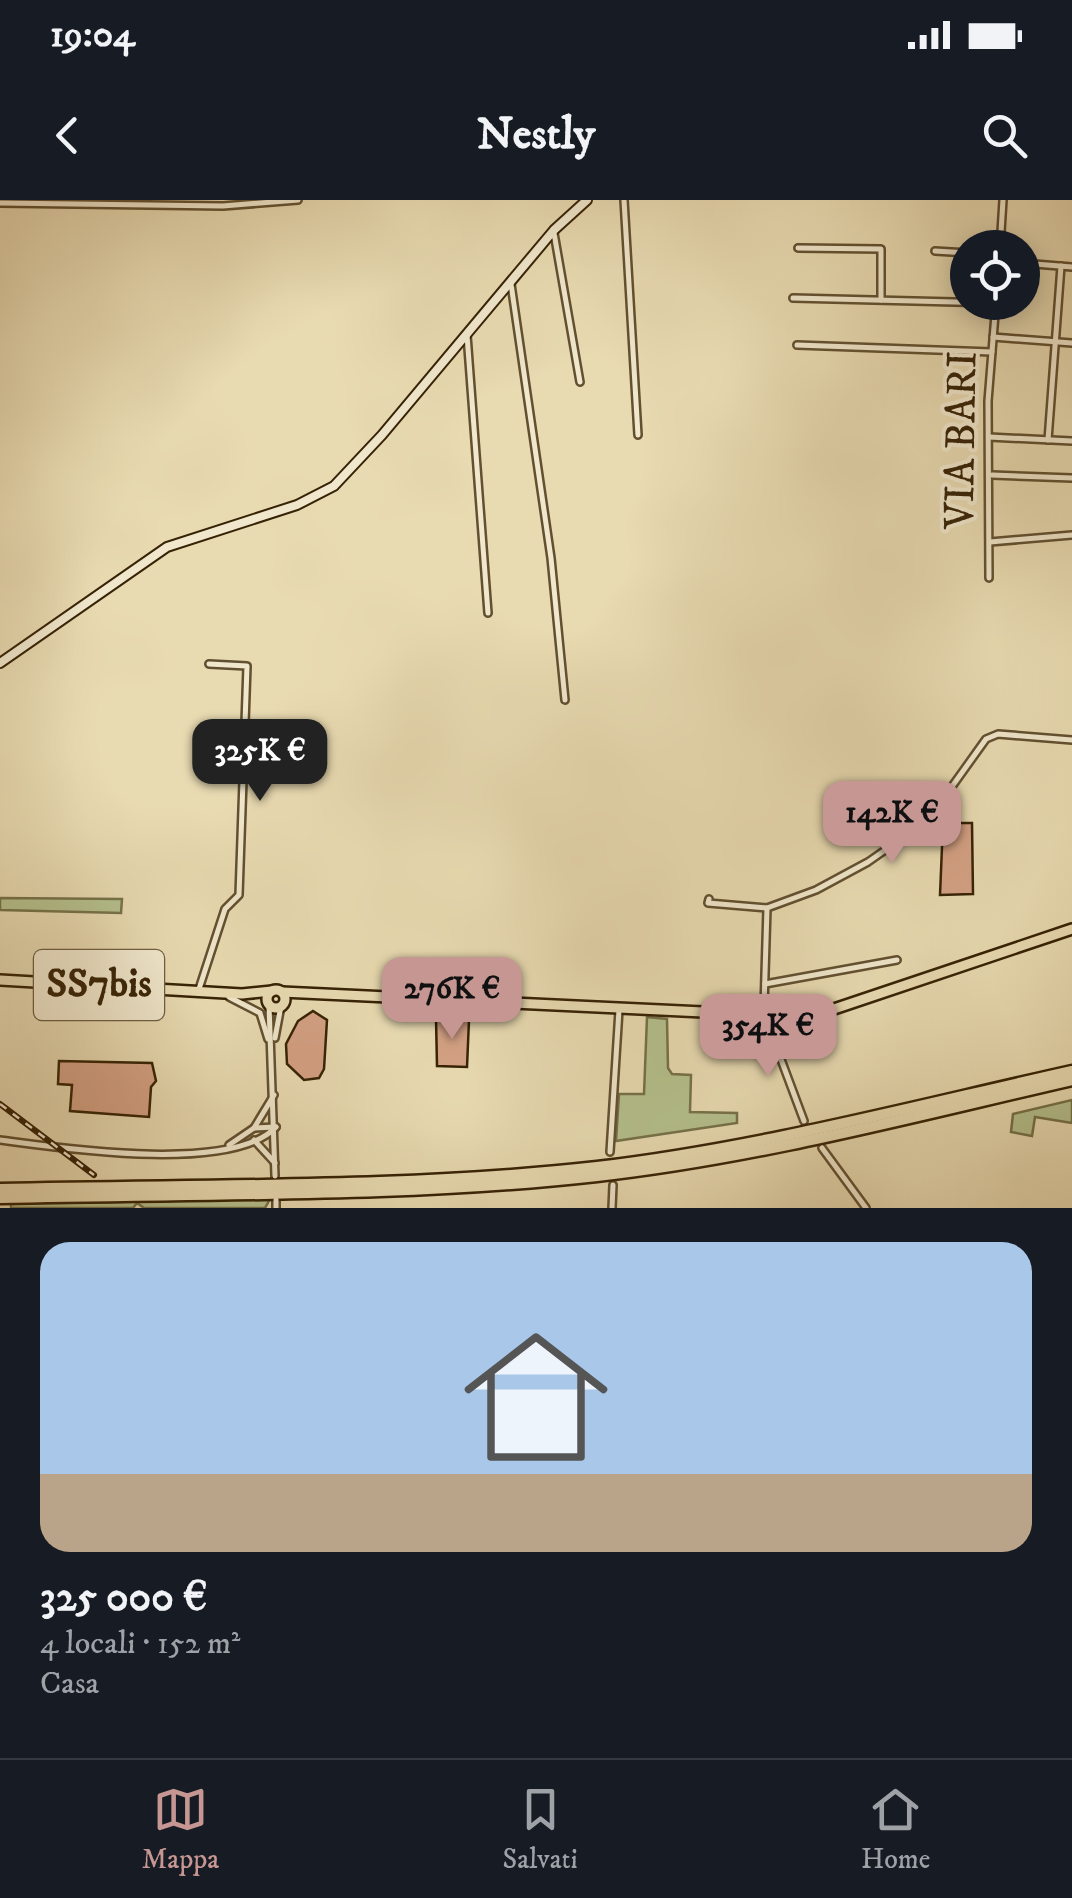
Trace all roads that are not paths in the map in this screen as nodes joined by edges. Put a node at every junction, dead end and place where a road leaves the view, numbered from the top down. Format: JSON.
{"nodes":[{"id":1,"x":298,"y":200,"type":"edge"},
{"id":2,"x":587,"y":200,"type":"edge"},
{"id":3,"x":624,"y":200,"type":"edge"},
{"id":4,"x":1003,"y":200,"type":"edge"},
{"id":5,"x":0,"y":202,"type":"edge"},
{"id":6,"x":130,"y":202,"type":"edge"},
{"id":7,"x":196,"y":203,"type":"edge"},
{"id":8,"x":576,"y":204,"type":"edge"},
{"id":9,"x":554,"y":230,"type":"junction"},
{"id":10,"x":1001,"y":230,"type":"edge"},
{"id":11,"x":798,"y":248,"type":"dead end"},
{"id":12,"x":935,"y":251,"type":"dead end"},
{"id":13,"x":950,"y":252,"type":"edge"},
{"id":14,"x":1040,"y":264,"type":"edge"},
{"id":15,"x":1062,"y":266,"type":"junction"},
{"id":16,"x":1072,"y":266,"type":"edge"},
{"id":17,"x":511,"y":281,"type":"junction"},
{"id":18,"x":793,"y":298,"type":"dead end"},
{"id":19,"x":881,"y":300,"type":"junction"},
{"id":20,"x":950,"y":302,"type":"edge"},
{"id":21,"x":994,"y":320,"type":"edge"},
{"id":22,"x":466,"y":335,"type":"junction"},
{"id":23,"x":993,"y":337,"type":"junction"},
{"id":24,"x":1056,"y":342,"type":"junction"},
{"id":25,"x":1072,"y":342,"type":"edge"},
{"id":26,"x":797,"y":345,"type":"dead end"},
{"id":27,"x":992,"y":352,"type":"junction"},
{"id":28,"x":580,"y":382,"type":"dead end"},
{"id":29,"x":638,"y":436,"type":"dead end"},
{"id":30,"x":989,"y":438,"type":"junction"},
{"id":31,"x":1048,"y":440,"type":"junction"},
{"id":32,"x":1072,"y":441,"type":"edge"},
{"id":33,"x":992,"y":475,"type":"junction"},
{"id":34,"x":1072,"y":478,"type":"edge"},
{"id":35,"x":1072,"y":535,"type":"edge"},
{"id":36,"x":990,"y":542,"type":"junction"},
{"id":37,"x":990,"y":578,"type":"dead end"},
{"id":38,"x":488,"y":613,"type":"dead end"},
{"id":39,"x":0,"y":663,"type":"edge"},
{"id":40,"x":209,"y":664,"type":"dead end"},
{"id":41,"x":565,"y":700,"type":"dead end"},
{"id":42,"x":1072,"y":740,"type":"edge"},
{"id":43,"x":709,"y":899,"type":"dead end"},
{"id":44,"x":767,"y":908,"type":"junction"},
{"id":45,"x":1072,"y":929,"type":"edge"},
{"id":46,"x":897,"y":960,"type":"dead end"},
{"id":47,"x":0,"y":980,"type":"edge"},
{"id":48,"x":764,"y":984,"type":"junction"},
{"id":49,"x":198,"y":992,"type":"junction"},
{"id":50,"x":212,"y":992,"type":"junction"},
{"id":51,"x":277,"y":992,"type":"junction"},
{"id":52,"x":242,"y":994,"type":"junction"},
{"id":53,"x":318,"y":997,"type":"junction"},
{"id":54,"x":269,"y":1004,"type":"junction"},
{"id":55,"x":282,"y":1006,"type":"junction"},
{"id":56,"x":618,"y":1009,"type":"junction"},
{"id":57,"x":766,"y":1015,"type":"junction"},
{"id":58,"x":273,"y":1056,"type":"junction"},
{"id":59,"x":1072,"y":1071,"type":"edge"},
{"id":60,"x":1072,"y":1080,"type":"edge"},
{"id":61,"x":274,"y":1093,"type":"junction"},
{"id":62,"x":804,"y":1121,"type":"dead end"},
{"id":63,"x":276,"y":1127,"type":"junction"},
{"id":64,"x":254,"y":1128,"type":"junction"},
{"id":65,"x":0,"y":1140,"type":"edge"},
{"id":66,"x":254,"y":1140,"type":"junction"},
{"id":67,"x":226,"y":1146,"type":"junction"},
{"id":68,"x":822,"y":1148,"type":"dead end"},
{"id":69,"x":610,"y":1152,"type":"dead end"},
{"id":70,"x":275,"y":1163,"type":"junction"},
{"id":71,"x":275,"y":1176,"type":"dead end"},
{"id":72,"x":613,"y":1185,"type":"dead end"},
{"id":73,"x":5,"y":1193,"type":"edge"},
{"id":74,"x":276,"y":1200,"type":"dead end"},
{"id":75,"x":276,"y":1208,"type":"edge"},
{"id":76,"x":612,"y":1208,"type":"edge"},
{"id":77,"x":866,"y":1208,"type":"edge"}],
"edges":[{"from":1,"to":7,"type":"street"},
{"from":2,"to":8,"type":"main road"},
{"from":3,"to":29,"type":"street"},
{"from":4,"to":10,"type":"street"},
{"from":5,"to":6,"type":"street"},
{"from":6,"to":7,"type":"street"},
{"from":8,"to":9,"type":"main road"},
{"from":9,"to":17,"type":"main road"},
{"from":9,"to":28,"type":"street"},
{"from":11,"to":19,"type":"street"},
{"from":12,"to":13,"type":"street"},
{"from":14,"to":15,"type":"street"},
{"from":15,"to":16,"type":"street"},
{"from":15,"to":24,"type":"street"},
{"from":17,"to":22,"type":"main road"},
{"from":17,"to":41,"type":"street"},
{"from":18,"to":19,"type":"street"},
{"from":19,"to":20,"type":"street"},
{"from":21,"to":23,"type":"street","name":"VIA BARI"},
{"from":22,"to":38,"type":"street"},
{"from":22,"to":39,"type":"main road"},
{"from":23,"to":24,"type":"street"},
{"from":23,"to":27,"type":"street","name":"VIA BARI"},
{"from":24,"to":25,"type":"street"},
{"from":24,"to":31,"type":"street"},
{"from":26,"to":27,"type":"street"},
{"from":27,"to":30,"type":"street","name":"VIA BARI"},
{"from":30,"to":31,"type":"street"},
{"from":30,"to":33,"type":"street","name":"VIA BARI"},
{"from":31,"to":32,"type":"street"},
{"from":33,"to":34,"type":"street"},
{"from":33,"to":36,"type":"street","name":"VIA BARI"},
{"from":35,"to":36,"type":"street"},
{"from":36,"to":37,"type":"street","name":"VIA BARI"},
{"from":40,"to":49,"type":"street"},
{"from":42,"to":44,"type":"street"},
{"from":43,"to":44,"type":"street"},
{"from":44,"to":48,"type":"street"},
{"from":45,"to":57,"type":"main road","number":"SS7bis"},
{"from":46,"to":48,"type":"street"},
{"from":47,"to":49,"type":"main road","number":"SS7bis"},
{"from":48,"to":57,"type":"street"},
{"from":49,"to":50,"type":"main road","number":"SS7bis"},
{"from":50,"to":52,"type":"main road","number":"SS7bis"},
{"from":50,"to":58,"type":"street"},
{"from":51,"to":52,"type":"main road","number":"SS7bis"},
{"from":51,"to":53,"type":"main road","number":"SS7bis"},
{"from":51,"to":54,"type":"main road"},
{"from":51,"to":55,"type":"main road"},
{"from":52,"to":54,"type":"main road","number":"SS7bis"},
{"from":53,"to":55,"type":"main road","number":"SS7bis"},
{"from":53,"to":56,"type":"main road","number":"SS7bis"},
{"from":54,"to":55,"type":"main road","number":"SS7bis"},
{"from":54,"to":58,"type":"street"},
{"from":55,"to":58,"type":"street"},
{"from":56,"to":57,"type":"main road","number":"SS7bis"},
{"from":56,"to":69,"type":"street"},
{"from":57,"to":62,"type":"street"},
{"from":58,"to":61,"type":"street"},
{"from":59,"to":73,"type":"highway"},
{"from":60,"to":73,"type":"highway"},
{"from":61,"to":63,"type":"street"},
{"from":61,"to":64,"type":"street"},
{"from":63,"to":64,"type":"street"},
{"from":63,"to":66,"type":"street"},
{"from":63,"to":70,"type":"street"},
{"from":64,"to":67,"type":"street"},
{"from":65,"to":67,"type":"street"},
{"from":66,"to":67,"type":"street"},
{"from":66,"to":70,"type":"street"},
{"from":68,"to":77,"type":"street"},
{"from":70,"to":71,"type":"street"},
{"from":72,"to":76,"type":"street"},
{"from":74,"to":75,"type":"street"}]}
